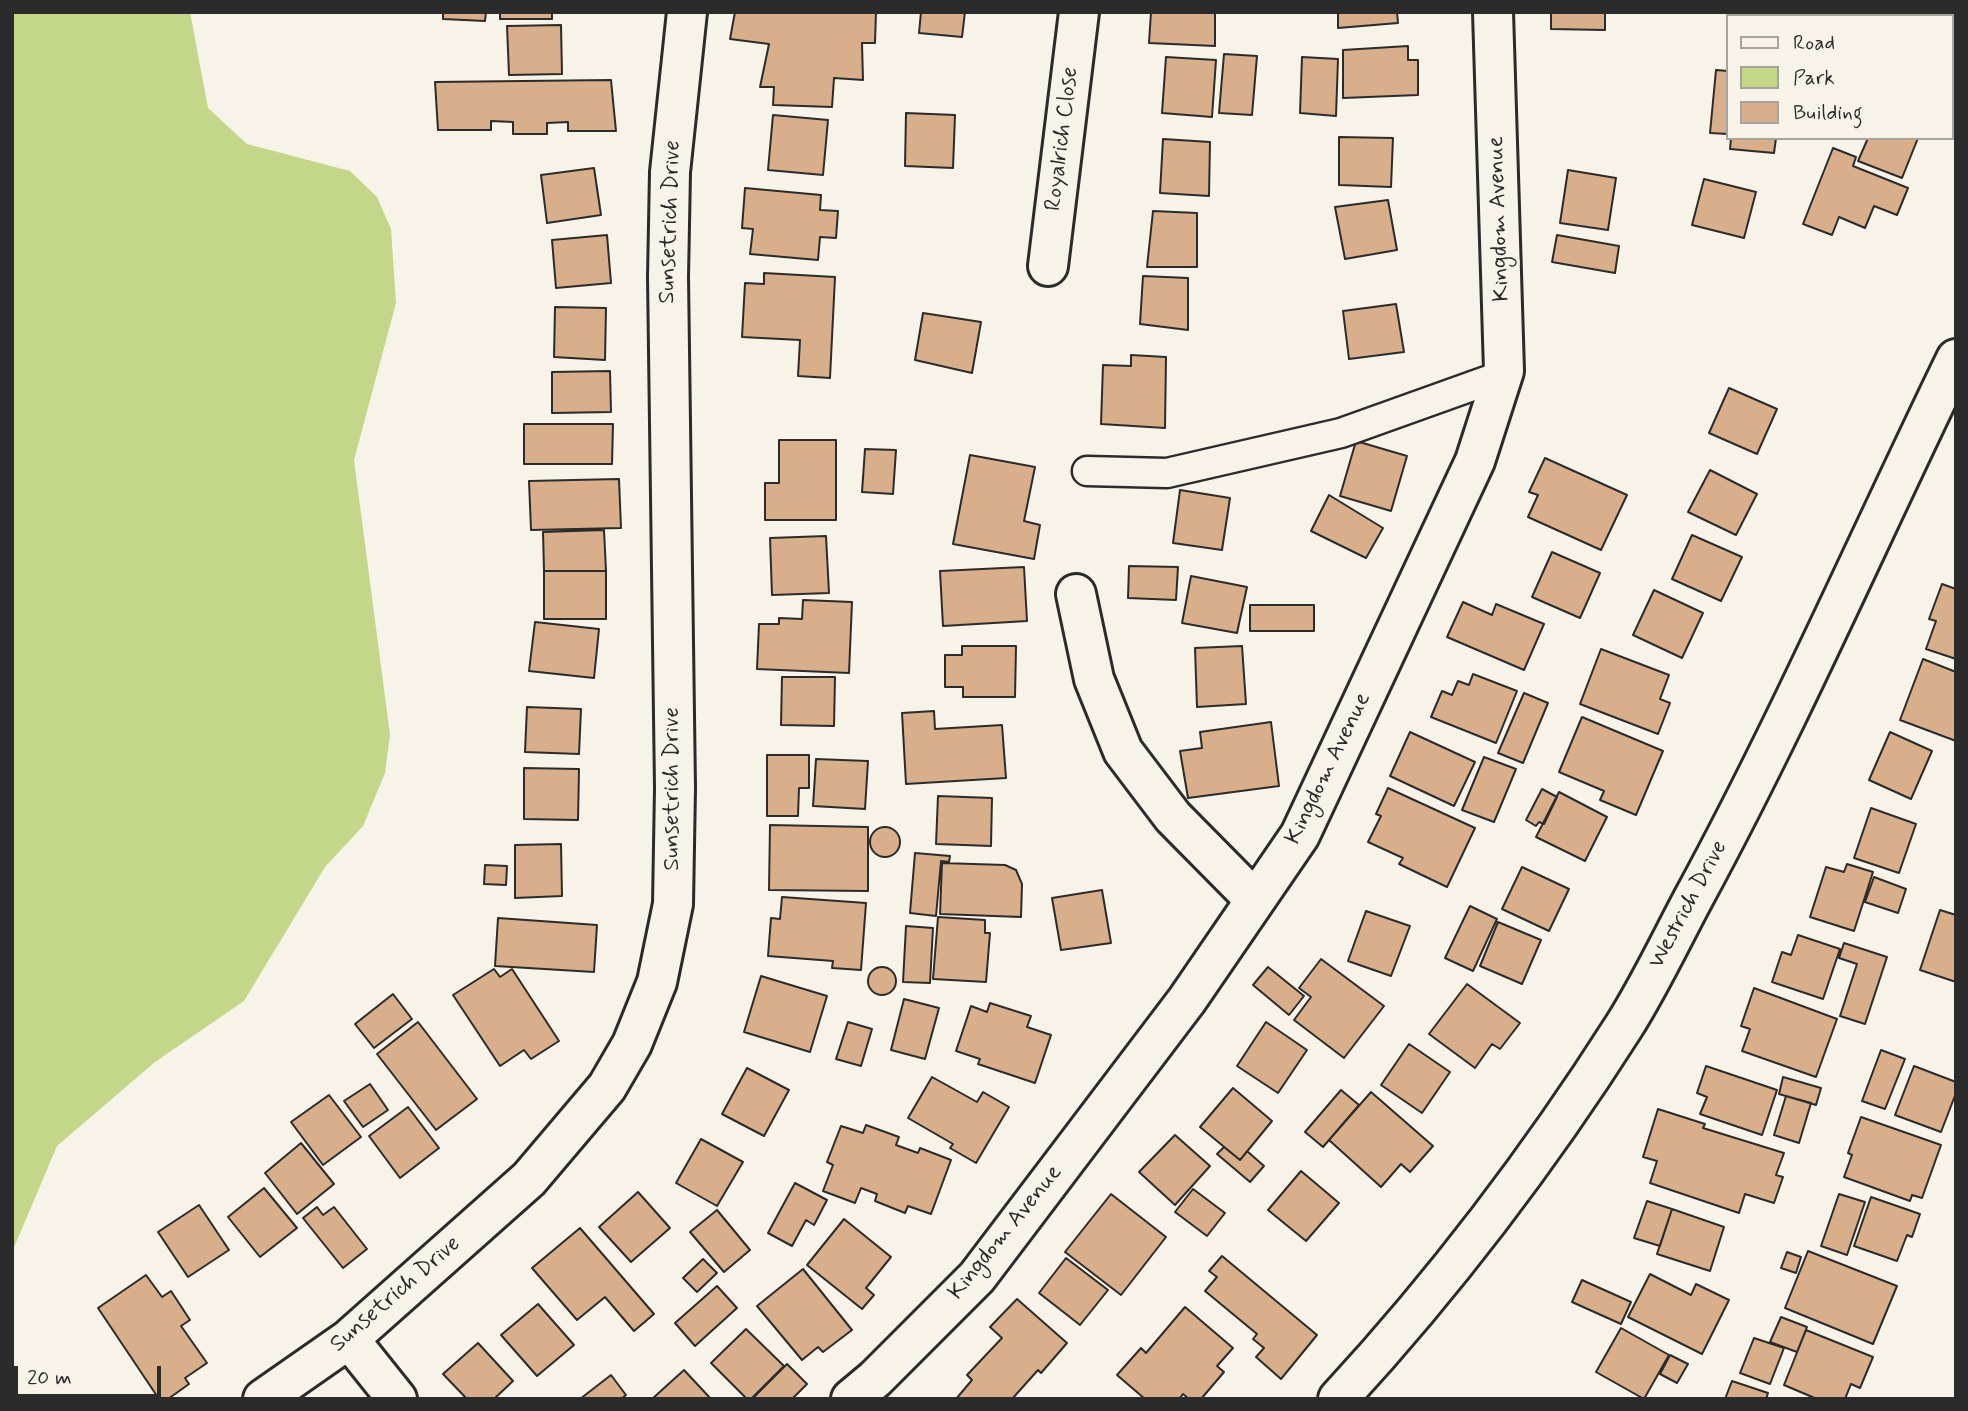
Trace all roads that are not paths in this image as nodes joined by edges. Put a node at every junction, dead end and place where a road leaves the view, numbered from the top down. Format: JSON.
{"nodes":[{"id":1,"x":687,"y":12,"type":"edge"},
{"id":2,"x":1079,"y":12,"type":"edge"},
{"id":3,"x":1493,"y":12,"type":"edge"},
{"id":4,"x":1048,"y":266,"type":"dead end"},
{"id":5,"x":1956,"y":359,"type":"edge"},
{"id":6,"x":1503,"y":374,"type":"junction"},
{"id":7,"x":1087,"y":471,"type":"dead end"},
{"id":8,"x":1076,"y":594,"type":"dead end"},
{"id":9,"x":1254,"y":899,"type":"junction"},
{"id":10,"x":349,"y":1339,"type":"junction"},
{"id":11,"x":263,"y":1399,"type":"edge"},
{"id":12,"x":397,"y":1399,"type":"edge"},
{"id":13,"x":851,"y":1399,"type":"edge"},
{"id":14,"x":1338,"y":1399,"type":"edge"}],
"edges":[{"from":1,"to":10,"type":"street","name":"Sunsetrich Drive"},
{"from":2,"to":4,"type":"street","name":"Royalrich Close"},
{"from":3,"to":6,"type":"street","name":"Kingdom Avenue"},
{"from":5,"to":14,"type":"street","name":"Westrich Drive"},
{"from":6,"to":7,"type":"lane"},
{"from":6,"to":9,"type":"street","name":"Kingdom Avenue"},
{"from":8,"to":9,"type":"street"},
{"from":9,"to":13,"type":"street","name":"Kingdom Avenue"},
{"from":10,"to":11,"type":"street","name":"Sunsetrich Drive"},
{"from":10,"to":12,"type":"street"}]}
